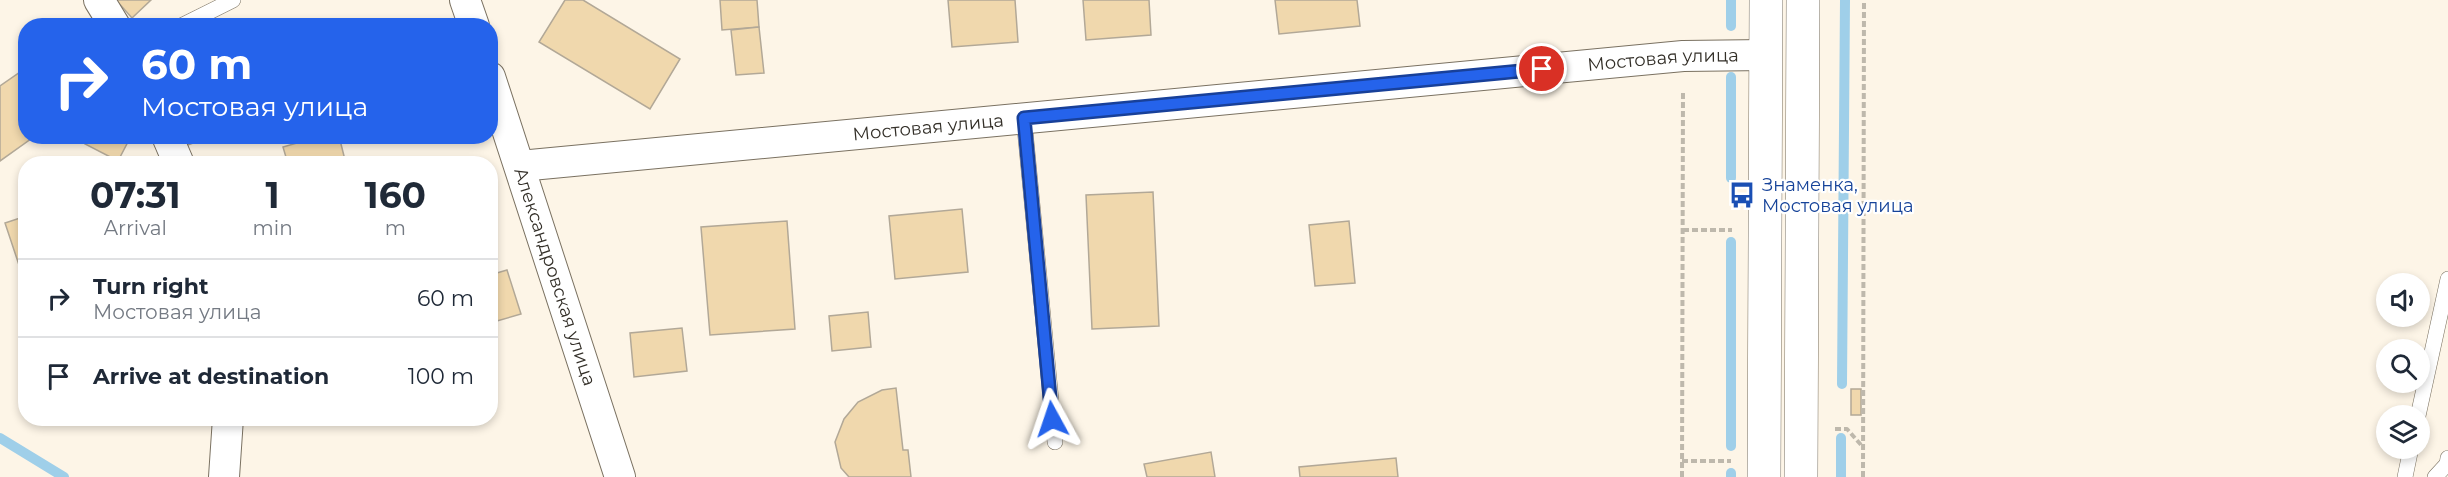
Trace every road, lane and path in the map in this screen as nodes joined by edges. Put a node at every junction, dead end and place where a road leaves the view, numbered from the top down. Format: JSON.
{"nodes":[{"id":1,"x":99,"y":0,"type":"edge"},
{"id":2,"x":233,"y":0,"type":"edge"},
{"id":3,"x":465,"y":0,"type":"edge"},
{"id":4,"x":1766,"y":0,"type":"edge"},
{"id":5,"x":1803,"y":0,"type":"edge"},
{"id":6,"x":1864,"y":0,"type":"edge"},
{"id":7,"x":110,"y":18,"type":"edge"},
{"id":8,"x":197,"y":18,"type":"edge"},
{"id":9,"x":471,"y":18,"type":"edge"},
{"id":10,"x":1766,"y":55,"type":"junction"},
{"id":11,"x":1683,"y":56,"type":"junction"},
{"id":12,"x":498,"y":101,"type":"edge"},
{"id":13,"x":1024,"y":118,"type":"junction"},
{"id":14,"x":520,"y":166,"type":"junction"},
{"id":15,"x":1682,"y":230,"type":"junction"},
{"id":16,"x":1742,"y":230,"type":"dead end"},
{"id":17,"x":2448,"y":279,"type":"edge"},
{"id":18,"x":2420,"y":405,"type":"edge"},
{"id":19,"x":227,"y":426,"type":"edge"},
{"id":20,"x":1833,"y":438,"type":"dead end"},
{"id":21,"x":1055,"y":442,"type":"dead end"},
{"id":22,"x":1862,"y":446,"type":"junction"},
{"id":23,"x":2448,"y":458,"type":"edge"},
{"id":24,"x":2409,"y":459,"type":"edge"},
{"id":25,"x":1682,"y":461,"type":"junction"},
{"id":26,"x":1752,"y":469,"type":"edge"},
{"id":27,"x":224,"y":477,"type":"edge"},
{"id":28,"x":620,"y":477,"type":"edge"},
{"id":29,"x":1682,"y":477,"type":"edge"},
{"id":30,"x":1801,"y":477,"type":"edge"},
{"id":31,"x":1863,"y":477,"type":"edge"},
{"id":32,"x":2405,"y":477,"type":"edge"},
{"id":33,"x":2435,"y":477,"type":"edge"}],
"edges":[{"from":1,"to":7,"type":"street"},
{"from":2,"to":8,"type":"lane"},
{"from":3,"to":9,"type":"street"},
{"from":4,"to":10,"type":"main road"},
{"from":5,"to":30,"type":"main road"},
{"from":6,"to":22,"type":"path"},
{"from":10,"to":11,"type":"street","name":"Мостовая улица"},
{"from":10,"to":26,"type":"main road"},
{"from":11,"to":13,"type":"street","name":"Мостовая улица"},
{"from":11,"to":15,"type":"path"},
{"from":12,"to":14,"type":"street","name":"Александровская улица"},
{"from":13,"to":14,"type":"street","name":"Мостовая улица"},
{"from":13,"to":21,"type":"lane"},
{"from":14,"to":28,"type":"street","name":"Александровская улица"},
{"from":15,"to":16,"type":"path"},
{"from":15,"to":25,"type":"path"},
{"from":17,"to":18,"type":"lane"},
{"from":19,"to":27,"type":"street"},
{"from":20,"to":22,"type":"path"},
{"from":22,"to":31,"type":"path"},
{"from":23,"to":33,"type":"lane"},
{"from":24,"to":32,"type":"lane"},
{"from":25,"to":26,"type":"path"},
{"from":25,"to":29,"type":"path"}]}
